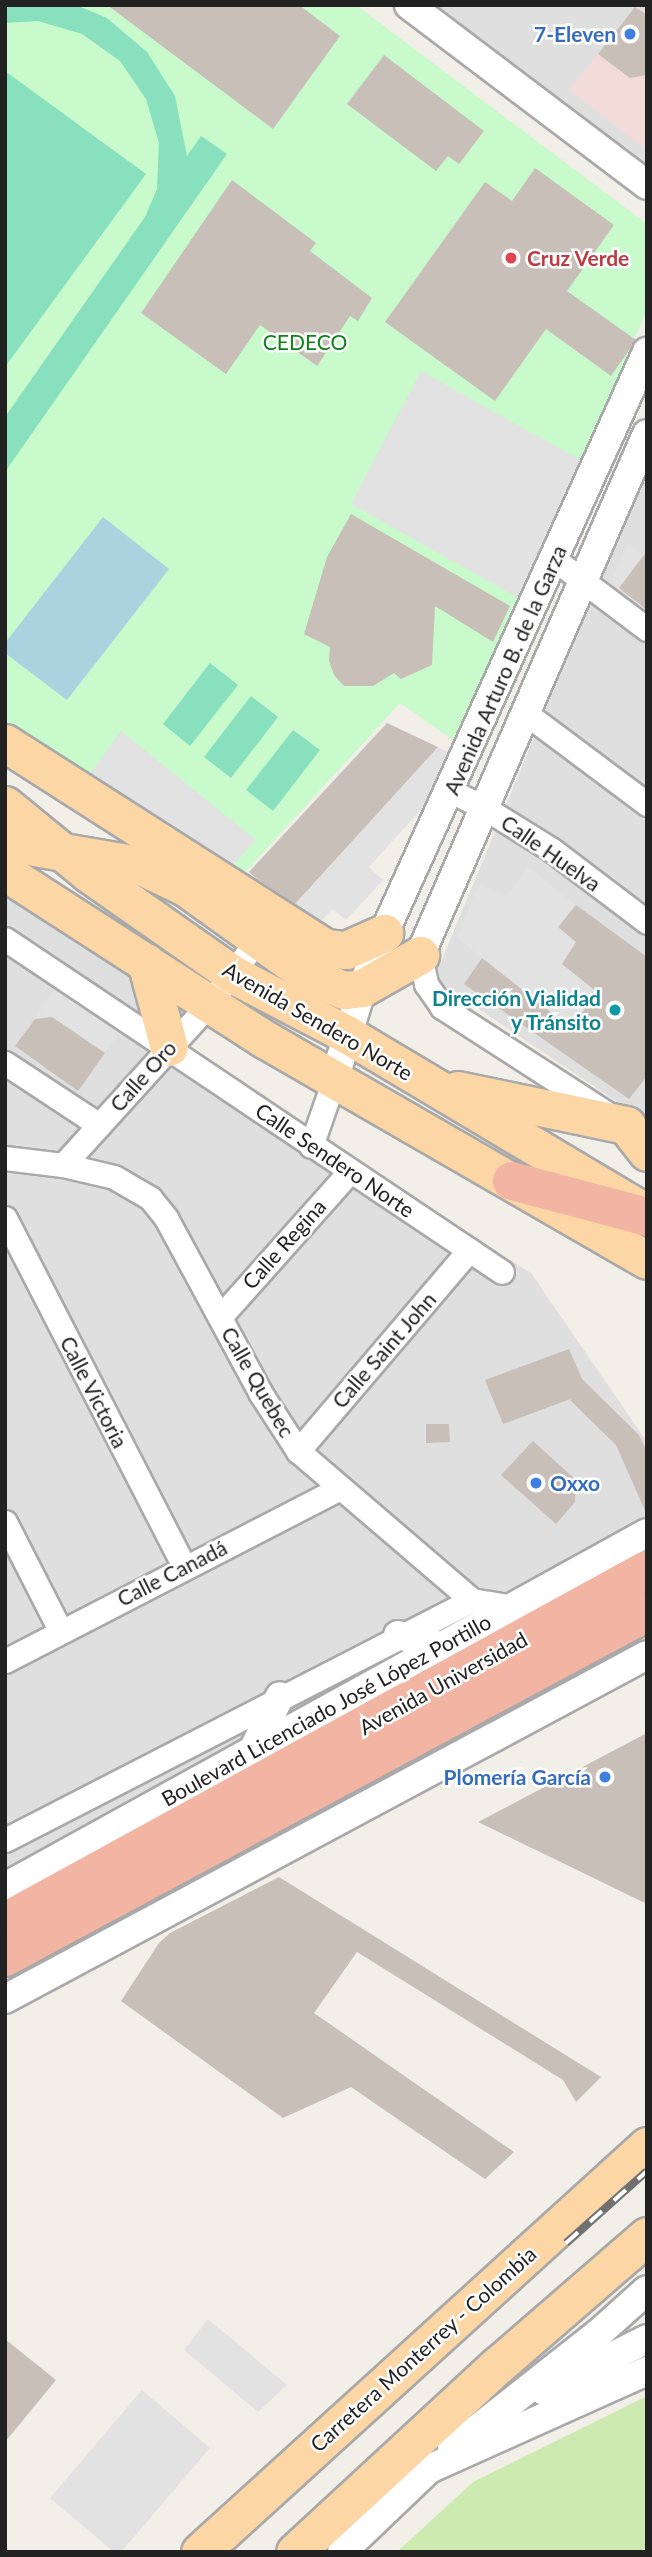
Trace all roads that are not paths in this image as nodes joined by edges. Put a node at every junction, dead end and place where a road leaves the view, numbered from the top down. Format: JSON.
{"nodes":[{"id":1,"x":409,"y":5,"type":"edge"},
{"id":2,"x":647,"y":186,"type":"edge"},
{"id":3,"x":647,"y":352,"type":"edge"},
{"id":4,"x":610,"y":433,"type":"junction"},
{"id":5,"x":644,"y":449,"type":"edge"},
{"id":6,"x":554,"y":559,"type":"junction"},
{"id":7,"x":582,"y":580,"type":"junction"},
{"id":8,"x":647,"y":629,"type":"edge"},
{"id":9,"x":524,"y":712,"type":"junction"},
{"id":10,"x":5,"y":743,"type":"edge"},
{"id":11,"x":451,"y":791,"type":"junction"},
{"id":12,"x":647,"y":804,"type":"edge"},
{"id":13,"x":5,"y":805,"type":"edge"},
{"id":14,"x":483,"y":807,"type":"junction"},
{"id":15,"x":5,"y":842,"type":"edge"},
{"id":16,"x":63,"y":853,"type":"junction"},
{"id":17,"x":171,"y":865,"type":"junction"},
{"id":18,"x":5,"y":872,"type":"edge"},
{"id":19,"x":647,"y":922,"type":"edge"},
{"id":20,"x":384,"y":933,"type":"junction"},
{"id":21,"x":5,"y":939,"type":"edge"},
{"id":22,"x":258,"y":939,"type":"junction"},
{"id":23,"x":420,"y":955,"type":"junction"},
{"id":24,"x":146,"y":962,"type":"junction"},
{"id":25,"x":232,"y":974,"type":"junction"},
{"id":26,"x":362,"y":988,"type":"junction"},
{"id":27,"x":209,"y":1004,"type":"junction"},
{"id":28,"x":348,"y":1035,"type":"junction"},
{"id":29,"x":169,"y":1047,"type":"junction"},
{"id":30,"x":5,"y":1063,"type":"edge"},
{"id":31,"x":335,"y":1077,"type":"junction"},
{"id":32,"x":430,"y":1084,"type":"junction"},
{"id":33,"x":99,"y":1125,"type":"junction"},
{"id":34,"x":640,"y":1138,"type":"edge"},
{"id":35,"x":310,"y":1146,"type":"junction"},
{"id":36,"x":5,"y":1158,"type":"edge"},
{"id":37,"x":63,"y":1165,"type":"junction"},
{"id":38,"x":349,"y":1172,"type":"junction"},
{"id":39,"x":512,"y":1181,"type":"junction"},
{"id":40,"x":647,"y":1215,"type":"edge"},
{"id":41,"x":5,"y":1218,"type":"edge"},
{"id":42,"x":469,"y":1250,"type":"junction"},
{"id":43,"x":647,"y":1260,"type":"edge"},
{"id":44,"x":502,"y":1272,"type":"dead end"},
{"id":45,"x":220,"y":1317,"type":"junction"},
{"id":46,"x":298,"y":1451,"type":"junction"},
{"id":47,"x":340,"y":1488,"type":"junction"},
{"id":48,"x":5,"y":1522,"type":"edge"},
{"id":49,"x":647,"y":1533,"type":"edge"},
{"id":50,"x":184,"y":1566,"type":"junction"},
{"id":51,"x":647,"y":1570,"type":"edge"},
{"id":52,"x":472,"y":1600,"type":"junction"},
{"id":53,"x":513,"y":1607,"type":"junction"},
{"id":54,"x":647,"y":1612,"type":"edge"},
{"id":55,"x":60,"y":1630,"type":"junction"},
{"id":56,"x":398,"y":1635,"type":"junction"},
{"id":57,"x":444,"y":1647,"type":"junction"},
{"id":58,"x":647,"y":1655,"type":"edge"},
{"id":59,"x":5,"y":1661,"type":"edge"},
{"id":60,"x":279,"y":1696,"type":"junction"},
{"id":61,"x":253,"y":1750,"type":"junction"},
{"id":62,"x":90,"y":1796,"type":"junction"},
{"id":63,"x":247,"y":1810,"type":"junction"},
{"id":64,"x":105,"y":1832,"type":"junction"},
{"id":65,"x":5,"y":1840,"type":"edge"},
{"id":66,"x":5,"y":1886,"type":"edge"},
{"id":67,"x":5,"y":1922,"type":"edge"},
{"id":68,"x":5,"y":1956,"type":"edge"},
{"id":69,"x":5,"y":1999,"type":"edge"},
{"id":70,"x":647,"y":2146,"type":"edge"},
{"id":71,"x":647,"y":2236,"type":"edge"},
{"id":72,"x":647,"y":2290,"type":"edge"},
{"id":73,"x":647,"y":2305,"type":"edge"},
{"id":74,"x":599,"y":2333,"type":"junction"},
{"id":75,"x":647,"y":2339,"type":"edge"},
{"id":76,"x":647,"y":2371,"type":"edge"},
{"id":77,"x":486,"y":2420,"type":"junction"},
{"id":78,"x":429,"y":2469,"type":"junction"},
{"id":79,"x":200,"y":2552,"type":"edge"},
{"id":80,"x":295,"y":2552,"type":"edge"},
{"id":81,"x":342,"y":2552,"type":"edge"}],
"edges":[{"from":1,"to":2,"type":"street"},
{"from":3,"to":4,"type":"street","name":"Avenida Arturo B. de la Garza"},
{"from":4,"to":5,"type":"street"},
{"from":4,"to":6,"type":"street","name":"Avenida Arturo B. de la Garza"},
{"from":5,"to":7,"type":"street","name":"Avenida Arturo B. de la Garza"},
{"from":6,"to":7,"type":"street"},
{"from":6,"to":11,"type":"street","name":"Avenida Arturo B. de la Garza"},
{"from":7,"to":8,"type":"street"},
{"from":7,"to":9,"type":"street","name":"Avenida Arturo B. de la Garza"},
{"from":9,"to":12,"type":"street"},
{"from":9,"to":14,"type":"street","name":"Avenida Arturo B. de la Garza"},
{"from":10,"to":17,"type":"main road"},
{"from":11,"to":14,"type":"street","name":"Calle Huelva"},
{"from":11,"to":20,"type":"street","name":"Avenida Arturo B. de la Garza"},
{"from":13,"to":16,"type":"main road","name":"Avenida Sendero Norte"},
{"from":14,"to":19,"type":"street","name":"Calle Huelva"},
{"from":14,"to":23,"type":"street","name":"Avenida Arturo B. de la Garza"},
{"from":15,"to":16,"type":"main road"},
{"from":16,"to":17,"type":"main road"},
{"from":16,"to":25,"type":"main road","name":"Avenida Sendero Norte"},
{"from":17,"to":20,"type":"main road"},
{"from":17,"to":22,"type":"main road"},
{"from":18,"to":24,"type":"main road","name":"Avenida Sendero Norte"},
{"from":20,"to":26,"type":"street","name":"Avenida Arturo B. de la Garza"},
{"from":21,"to":29,"type":"street"},
{"from":22,"to":25,"type":"street","name":"Calle Oro"},
{"from":22,"to":26,"type":"main road"},
{"from":23,"to":26,"type":"main road"},
{"from":23,"to":34,"type":"street"},
{"from":24,"to":27,"type":"main road","name":"Avenida Sendero Norte"},
{"from":24,"to":29,"type":"main road"},
{"from":25,"to":27,"type":"street","name":"Calle Oro"},
{"from":25,"to":28,"type":"main road","name":"Avenida Sendero Norte"},
{"from":26,"to":28,"type":"street","name":"Avenida Arturo B. de la Garza"},
{"from":27,"to":29,"type":"street","name":"Calle Oro"},
{"from":27,"to":31,"type":"main road","name":"Avenida Sendero Norte"},
{"from":28,"to":31,"type":"street"},
{"from":28,"to":32,"type":"main road","name":"Avenida Sendero Norte"},
{"from":29,"to":33,"type":"street","name":"Calle Oro"},
{"from":29,"to":35,"type":"street","name":"Calle Sendero Norte"},
{"from":30,"to":33,"type":"street"},
{"from":31,"to":35,"type":"street"},
{"from":31,"to":39,"type":"main road","name":"Avenida Sendero Norte"},
{"from":32,"to":34,"type":"main road"},
{"from":32,"to":40,"type":"main road","name":"Avenida Sendero Norte"},
{"from":33,"to":37,"type":"street","name":"Calle Oro"},
{"from":35,"to":38,"type":"street","name":"Calle Sendero Norte"},
{"from":36,"to":37,"type":"street"},
{"from":37,"to":45,"type":"street","name":"Calle Quebec"},
{"from":38,"to":42,"type":"street","name":"Calle Sendero Norte"},
{"from":38,"to":45,"type":"street","name":"Calle Regina"},
{"from":39,"to":40,"type":"highway"},
{"from":39,"to":43,"type":"main road","name":"Avenida Sendero Norte"},
{"from":41,"to":50,"type":"street","name":"Calle Victoria"},
{"from":42,"to":44,"type":"street","name":"Calle Sendero Norte"},
{"from":42,"to":46,"type":"street","name":"Calle Saint John"},
{"from":45,"to":46,"type":"street","name":"Calle Quebec"},
{"from":46,"to":47,"type":"street","name":"Calle Quebec"},
{"from":47,"to":50,"type":"street","name":"Calle Canadá"},
{"from":47,"to":52,"type":"street","name":"Calle Quebec"},
{"from":48,"to":55,"type":"street"},
{"from":49,"to":53,"type":"street","name":"Boulevard Licenciado José López Portillo"},
{"from":50,"to":55,"type":"street","name":"Calle Canadá"},
{"from":51,"to":63,"type":"highway","name":"Avenida Universidad"},
{"from":52,"to":53,"type":"street"},
{"from":52,"to":56,"type":"street"},
{"from":53,"to":57,"type":"street","name":"Boulevard Licenciado José López Portillo"},
{"from":54,"to":63,"type":"highway","name":"Avenida Universidad"},
{"from":55,"to":59,"type":"street","name":"Calle Canadá"},
{"from":56,"to":57,"type":"street"},
{"from":56,"to":60,"type":"street"},
{"from":57,"to":61,"type":"street","name":"Boulevard Licenciado José López Portillo"},
{"from":58,"to":69,"type":"street"},
{"from":60,"to":61,"type":"street"},
{"from":60,"to":62,"type":"street"},
{"from":61,"to":64,"type":"street","name":"Boulevard Licenciado José López Portillo"},
{"from":62,"to":64,"type":"street"},
{"from":62,"to":65,"type":"street"},
{"from":63,"to":67,"type":"highway","name":"Boulevard Licenciado José López Portillo"},
{"from":63,"to":68,"type":"highway"},
{"from":64,"to":66,"type":"street","name":"Boulevard Licenciado José López Portillo"},
{"from":70,"to":79,"type":"main road","name":"Carretera Monterrey - Colombia"},
{"from":71,"to":80,"type":"main road"},
{"from":72,"to":74,"type":"street"},
{"from":73,"to":74,"type":"street"},
{"from":74,"to":77,"type":"street"},
{"from":75,"to":77,"type":"street"},
{"from":76,"to":78,"type":"street"},
{"from":77,"to":78,"type":"street"},
{"from":78,"to":81,"type":"street"}]}
